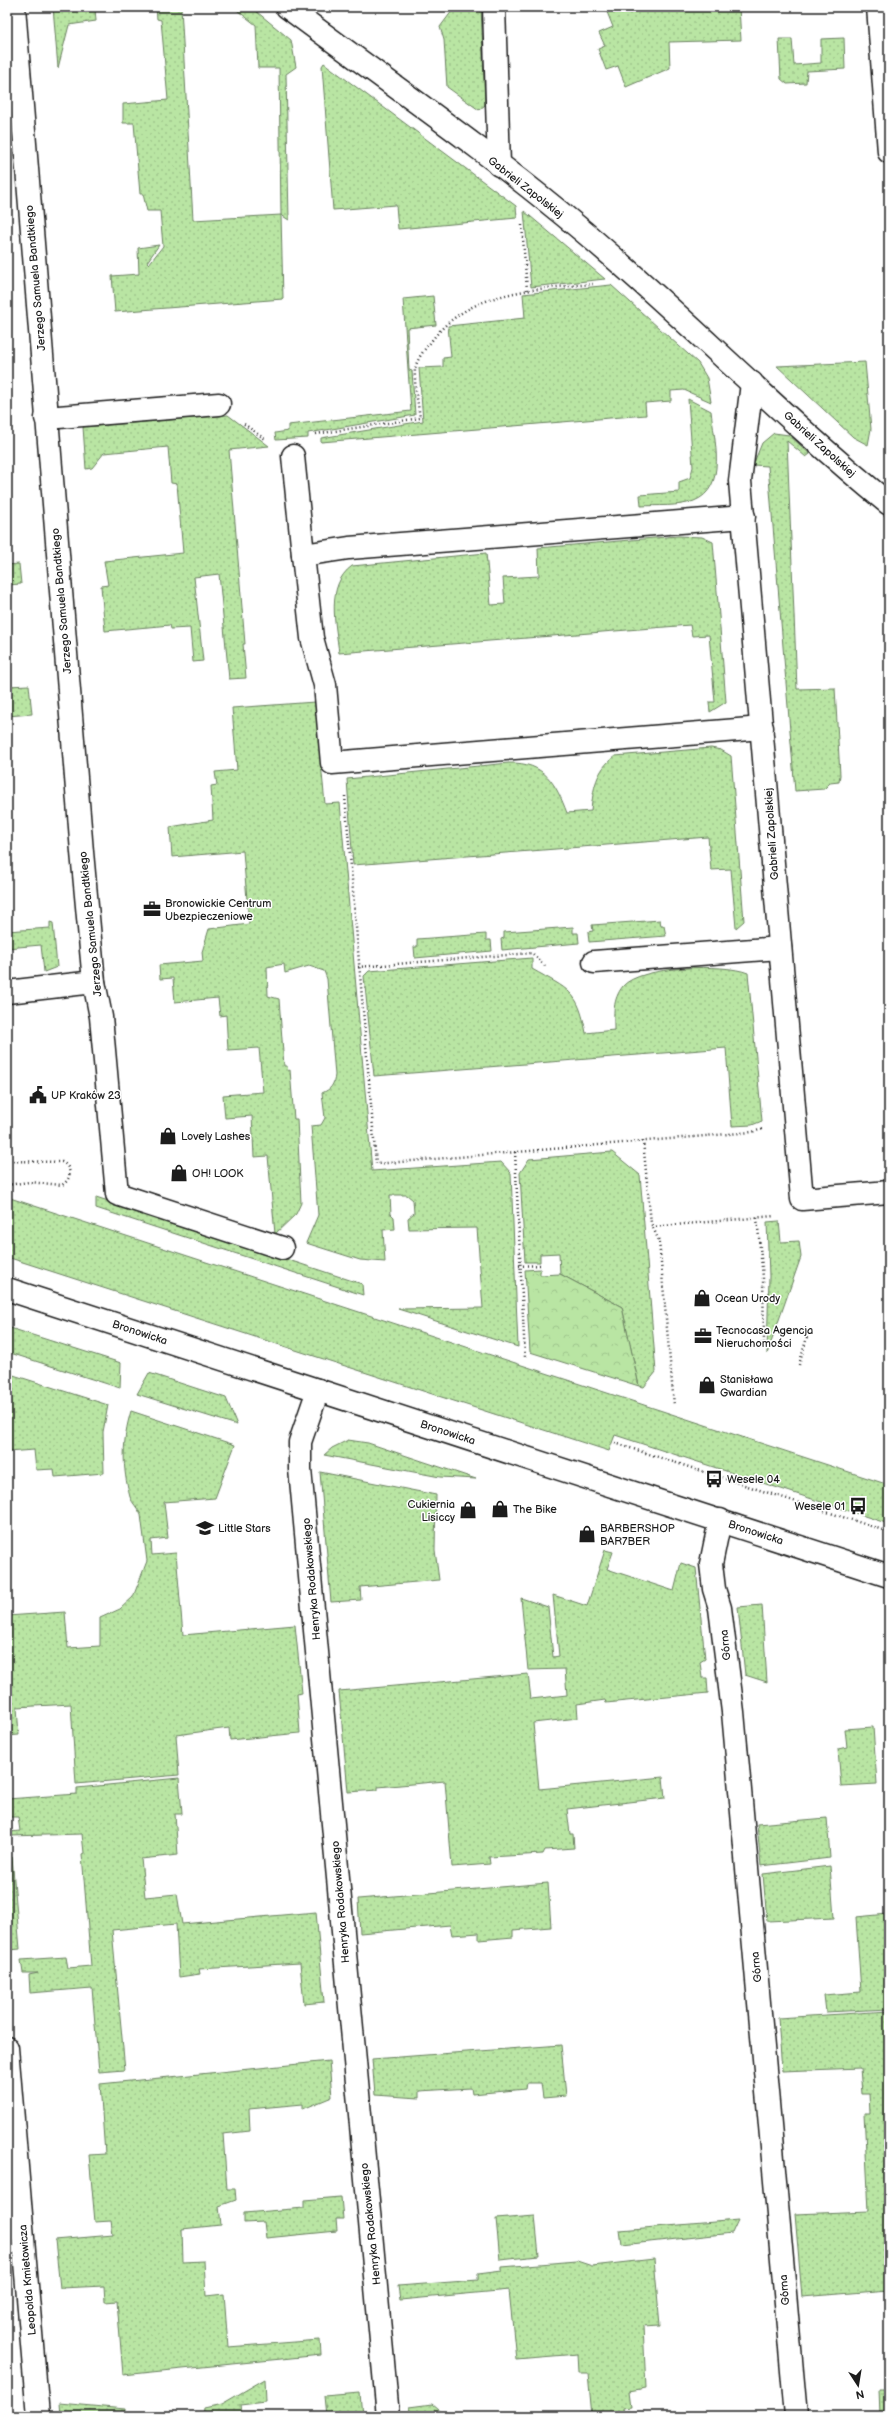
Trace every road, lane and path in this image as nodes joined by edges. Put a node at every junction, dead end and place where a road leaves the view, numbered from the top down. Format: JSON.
{"nodes":[{"id":1,"x":14,"y":7,"type":"edge"},
{"id":2,"x":287,"y":7,"type":"edge"},
{"id":3,"x":494,"y":7,"type":"edge"},
{"id":4,"x":878,"y":7,"type":"edge"},
{"id":5,"x":889,"y":152,"type":"edge"},
{"id":6,"x":499,"y":165,"type":"junction"},
{"id":7,"x":522,"y":223,"type":"dead end"},
{"id":8,"x":601,"y":283,"type":"dead end"},
{"id":9,"x":527,"y":290,"type":"junction"},
{"id":10,"x":752,"y":383,"type":"junction"},
{"id":11,"x":219,"y":404,"type":"joint"},
{"id":12,"x":46,"y":418,"type":"junction"},
{"id":13,"x":293,"y":456,"type":"junction"},
{"id":14,"x":889,"y":504,"type":"edge"},
{"id":15,"x":744,"y":517,"type":"junction"},
{"id":16,"x":303,"y":555,"type":"junction"},
{"id":17,"x":762,"y":728,"type":"junction"},
{"id":18,"x":342,"y":762,"type":"junction"},
{"id":19,"x":780,"y":948,"type":"junction"},
{"id":20,"x":594,"y":962,"type":"dead end"},
{"id":21,"x":545,"y":966,"type":"dead end"},
{"id":22,"x":358,"y":967,"type":"junction"},
{"id":23,"x":94,"y":982,"type":"junction"},
{"id":24,"x":7,"y":992,"type":"edge"},
{"id":25,"x":767,"y":1124,"type":"dead end"},
{"id":26,"x":643,"y":1141,"type":"junction"},
{"id":27,"x":515,"y":1152,"type":"junction"},
{"id":28,"x":7,"y":1158,"type":"edge"},
{"id":29,"x":7,"y":1162,"type":"edge"},
{"id":30,"x":7,"y":1185,"type":"edge"},
{"id":31,"x":889,"y":1192,"type":"edge"},
{"id":32,"x":779,"y":1216,"type":"dead end"},
{"id":33,"x":757,"y":1218,"type":"junction"},
{"id":34,"x":652,"y":1227,"type":"junction"},
{"id":35,"x":282,"y":1248,"type":"dead end"},
{"id":36,"x":540,"y":1265,"type":"dead end"},
{"id":37,"x":519,"y":1266,"type":"junction"},
{"id":38,"x":7,"y":1290,"type":"edge"},
{"id":39,"x":808,"y":1333,"type":"dead end"},
{"id":40,"x":760,"y":1344,"type":"dead end"},
{"id":41,"x":525,"y":1358,"type":"dead end"},
{"id":42,"x":799,"y":1365,"type":"dead end"},
{"id":43,"x":318,"y":1390,"type":"junction"},
{"id":44,"x":674,"y":1405,"type":"dead end"},
{"id":45,"x":615,"y":1443,"type":"dead end"},
{"id":46,"x":720,"y":1520,"type":"junction"},
{"id":47,"x":889,"y":1532,"type":"edge"},
{"id":48,"x":889,"y":1576,"type":"edge"},
{"id":49,"x":7,"y":2048,"type":"edge"},
{"id":50,"x":38,"y":2416,"type":"edge"},
{"id":51,"x":388,"y":2416,"type":"edge"},
{"id":52,"x":796,"y":2416,"type":"edge"}],
"edges":[{"from":1,"to":12,"type":"street","name":"Jerzego Samuela Bandtkiego"},
{"from":2,"to":6,"type":"street","name":"Gabrieli Zapolskiej"},
{"from":3,"to":6,"type":"street"},
{"from":4,"to":5,"type":"street"},
{"from":6,"to":10,"type":"street","name":"Gabrieli Zapolskiej"},
{"from":7,"to":9,"type":"path"},
{"from":8,"to":9,"type":"path"},
{"from":9,"to":13,"type":"path"},
{"from":10,"to":14,"type":"street","name":"Gabrieli Zapolskiej"},
{"from":10,"to":15,"type":"street","name":"Gabrieli Zapolskiej"},
{"from":11,"to":12,"type":"street"},
{"from":11,"to":13,"type":"path"},
{"from":12,"to":23,"type":"street","name":"Jerzego Samuela Bandtkiego"},
{"from":13,"to":16,"type":"street"},
{"from":15,"to":16,"type":"street"},
{"from":15,"to":17,"type":"street","name":"Gabrieli Zapolskiej"},
{"from":16,"to":18,"type":"street"},
{"from":17,"to":18,"type":"street"},
{"from":17,"to":19,"type":"street","name":"Gabrieli Zapolskiej"},
{"from":18,"to":22,"type":"path"},
{"from":19,"to":20,"type":"street"},
{"from":19,"to":31,"type":"street","name":"Gabrieli Zapolskiej"},
{"from":21,"to":22,"type":"path"},
{"from":22,"to":27,"type":"path"},
{"from":23,"to":24,"type":"street"},
{"from":23,"to":35,"type":"street","name":"Jerzego Samuela Bandtkiego"},
{"from":25,"to":26,"type":"path"},
{"from":26,"to":27,"type":"path"},
{"from":26,"to":34,"type":"path"},
{"from":27,"to":37,"type":"path"},
{"from":28,"to":29,"type":"path"},
{"from":29,"to":30,"type":"path"},
{"from":32,"to":33,"type":"path"},
{"from":33,"to":34,"type":"path"},
{"from":33,"to":40,"type":"path"},
{"from":34,"to":44,"type":"path"},
{"from":36,"to":37,"type":"path"},
{"from":37,"to":41,"type":"path"},
{"from":38,"to":43,"type":"street","name":"Bronowicka"},
{"from":39,"to":42,"type":"path"},
{"from":43,"to":46,"type":"street","name":"Bronowicka"},
{"from":43,"to":51,"type":"street","name":"Henryka Rodakowskiego"},
{"from":45,"to":47,"type":"path"},
{"from":46,"to":48,"type":"street","name":"Bronowicka"},
{"from":46,"to":52,"type":"street","name":"Górna"},
{"from":49,"to":50,"type":"street","name":"Leopolda Kmietowicza"}]}
